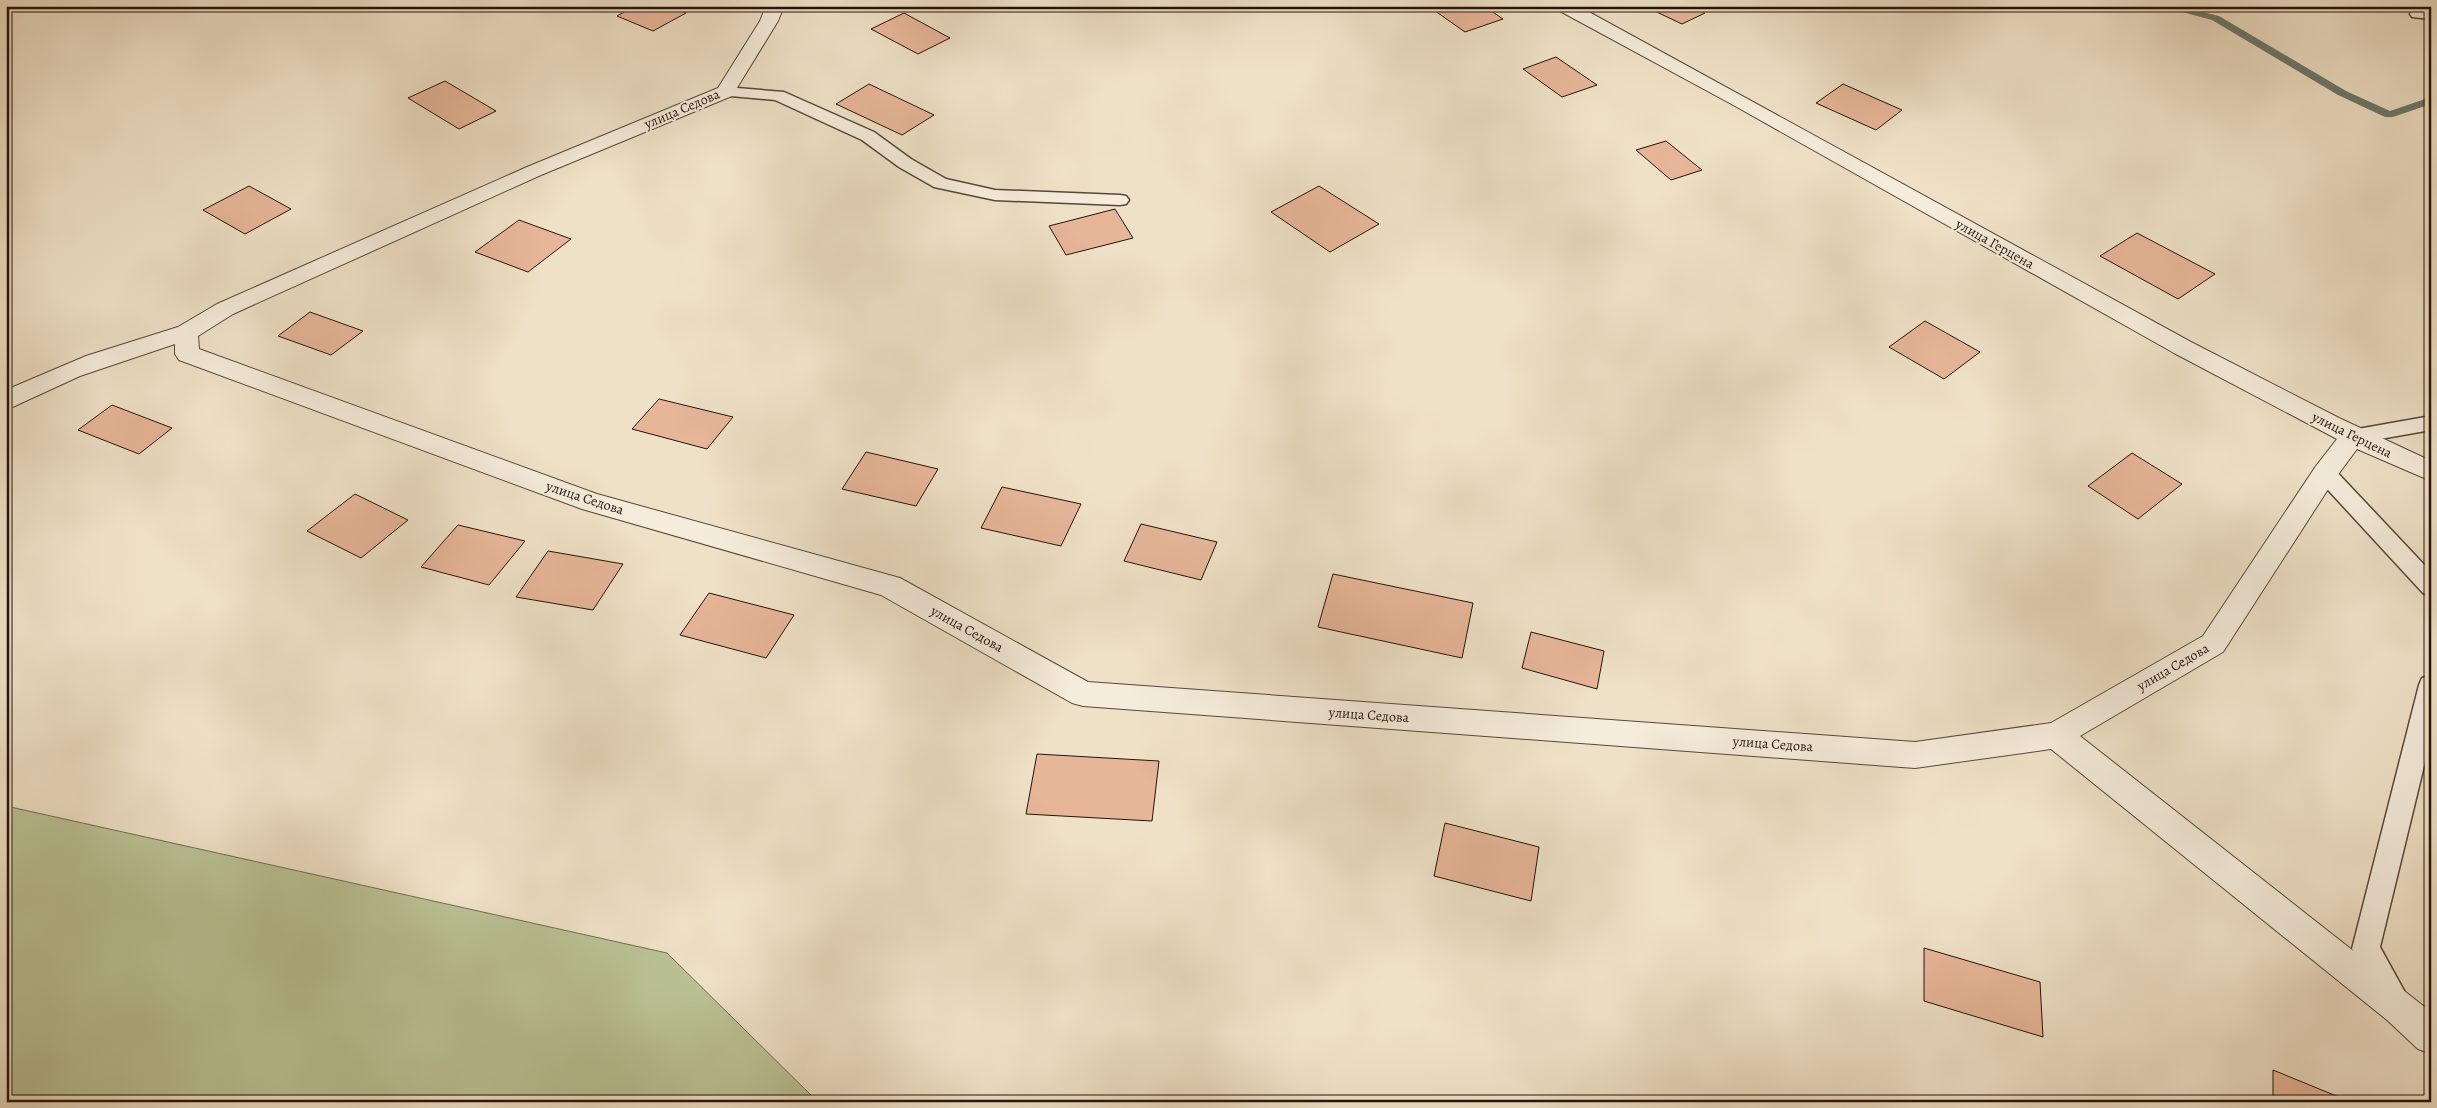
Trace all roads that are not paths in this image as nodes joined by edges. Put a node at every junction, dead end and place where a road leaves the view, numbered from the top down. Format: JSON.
{"nodes":[{"id":1,"x":775,"y":6,"type":"edge"},
{"id":2,"x":1564,"y":6,"type":"edge"},
{"id":3,"x":725,"y":92,"type":"junction"},
{"id":4,"x":1120,"y":200,"type":"dead end"},
{"id":5,"x":186,"y":333,"type":"junction"},
{"id":6,"x":6,"y":401,"type":"edge"},
{"id":7,"x":2431,"y":423,"type":"edge"},
{"id":8,"x":2352,"y":437,"type":"junction"},
{"id":9,"x":2431,"y":472,"type":"edge"},
{"id":10,"x":2326,"y":473,"type":"junction"},
{"id":11,"x":2431,"y":587,"type":"edge"},
{"id":12,"x":2431,"y":685,"type":"edge"},
{"id":13,"x":2056,"y":735,"type":"junction"},
{"id":14,"x":2400,"y":1008,"type":"junction"},
{"id":15,"x":2431,"y":1036,"type":"edge"}],
"edges":[{"from":1,"to":3,"type":"street","name":"улица Седова"},
{"from":2,"to":8,"type":"street","name":"улица Герцена"},
{"from":3,"to":4,"type":"lane"},
{"from":3,"to":5,"type":"street","name":"улица Седова"},
{"from":5,"to":6,"type":"street"},
{"from":5,"to":13,"type":"street","name":"улица Седова"},
{"from":7,"to":8,"type":"lane"},
{"from":8,"to":9,"type":"street","name":"улица Герцена"},
{"from":8,"to":10,"type":"street","name":"улица Седова"},
{"from":10,"to":11,"type":"lane"},
{"from":10,"to":13,"type":"street","name":"улица Седова"},
{"from":12,"to":14,"type":"lane"},
{"from":13,"to":14,"type":"street"},
{"from":14,"to":15,"type":"street"}]}
